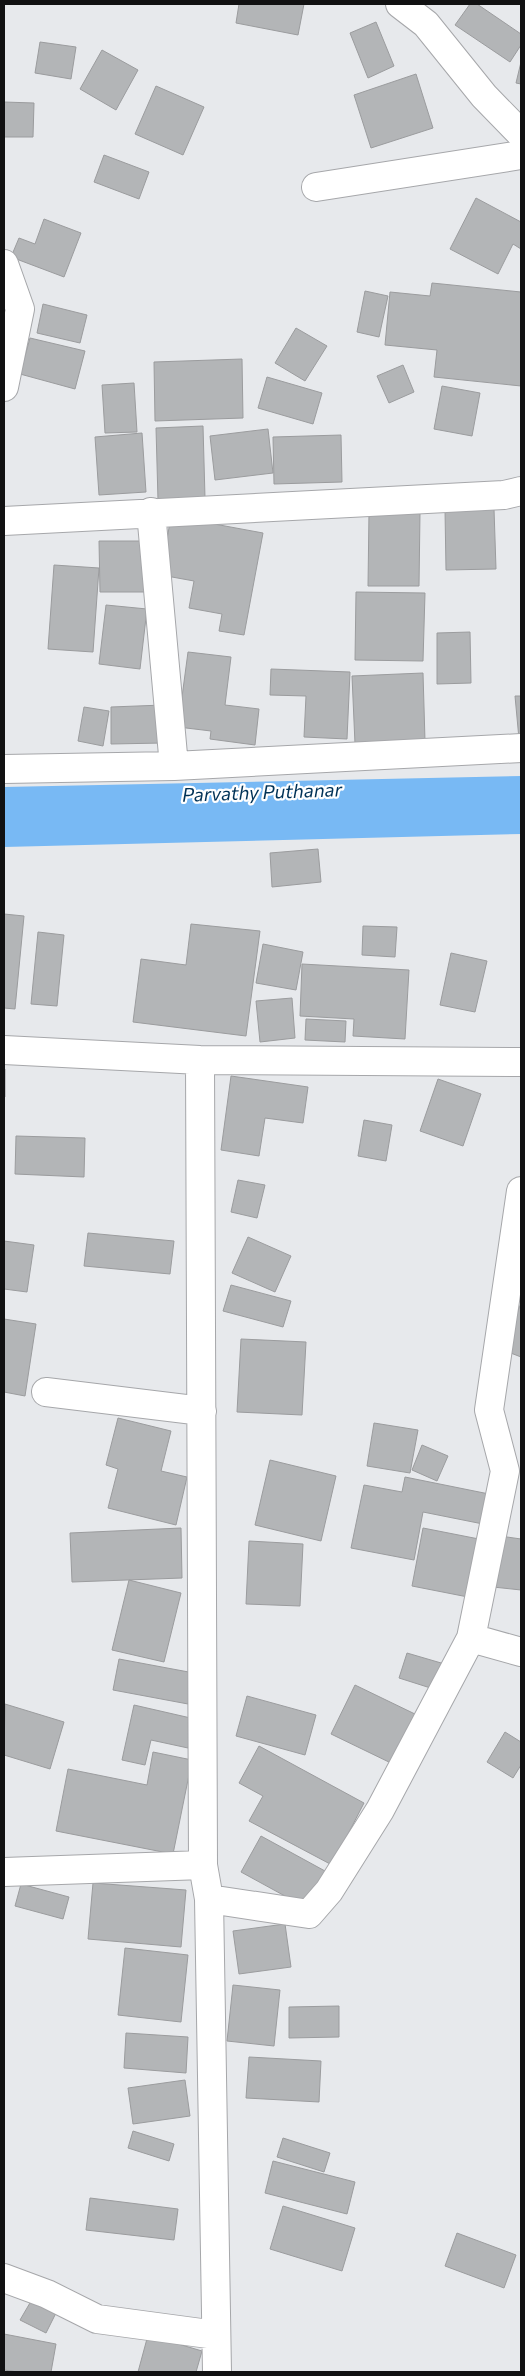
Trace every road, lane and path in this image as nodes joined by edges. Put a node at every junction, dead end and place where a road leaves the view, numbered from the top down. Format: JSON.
{"nodes":[{"id":1,"x":400,"y":4,"type":"edge"},
{"id":2,"x":521,"y":134,"type":"edge"},
{"id":3,"x":521,"y":154,"type":"edge"},
{"id":4,"x":316,"y":187,"type":"dead end"},
{"id":5,"x":4,"y":264,"type":"edge"},
{"id":6,"x":4,"y":387,"type":"edge"},
{"id":7,"x":521,"y":491,"type":"edge"},
{"id":8,"x":151,"y":512,"type":"junction"},
{"id":9,"x":4,"y":521,"type":"edge"},
{"id":10,"x":521,"y":748,"type":"edge"},
{"id":11,"x":174,"y":766,"type":"junction"},
{"id":12,"x":4,"y":769,"type":"edge"},
{"id":13,"x":4,"y":1050,"type":"edge"},
{"id":14,"x":200,"y":1060,"type":"junction"},
{"id":15,"x":521,"y":1062,"type":"edge"},
{"id":16,"x":521,"y":1191,"type":"edge"},
{"id":17,"x":46,"y":1392,"type":"dead end"},
{"id":18,"x":202,"y":1411,"type":"junction"},
{"id":19,"x":471,"y":1638,"type":"junction"},
{"id":20,"x":521,"y":1652,"type":"edge"},
{"id":21,"x":203,"y":1865,"type":"junction"},
{"id":22,"x":4,"y":1872,"type":"edge"},
{"id":23,"x":209,"y":1899,"type":"junction"},
{"id":24,"x":4,"y":2278,"type":"edge"},
{"id":25,"x":216,"y":2336,"type":"junction"},
{"id":26,"x":217,"y":2372,"type":"edge"}],
"edges":[{"from":1,"to":2,"type":"street"},
{"from":3,"to":4,"type":"street"},
{"from":5,"to":6,"type":"street"},
{"from":7,"to":8,"type":"street"},
{"from":8,"to":9,"type":"street"},
{"from":8,"to":11,"type":"street"},
{"from":10,"to":11,"type":"street"},
{"from":11,"to":12,"type":"street"},
{"from":13,"to":14,"type":"street"},
{"from":14,"to":15,"type":"street"},
{"from":14,"to":18,"type":"street"},
{"from":16,"to":19,"type":"street"},
{"from":17,"to":18,"type":"street"},
{"from":18,"to":21,"type":"street"},
{"from":19,"to":20,"type":"street"},
{"from":19,"to":23,"type":"street"},
{"from":21,"to":22,"type":"street"},
{"from":21,"to":23,"type":"street"},
{"from":23,"to":25,"type":"street"},
{"from":24,"to":25,"type":"street"},
{"from":25,"to":26,"type":"street"}]}
